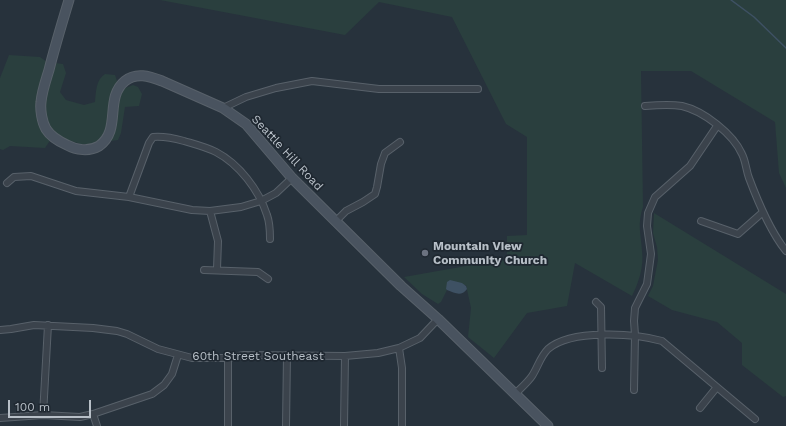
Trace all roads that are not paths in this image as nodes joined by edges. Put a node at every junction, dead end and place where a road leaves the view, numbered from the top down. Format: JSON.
{"nodes":[{"id":1,"x":69,"y":0,"type":"edge"},
{"id":2,"x":478,"y":89,"type":"dead end"},
{"id":3,"x":645,"y":106,"type":"dead end"},
{"id":4,"x":223,"y":108,"type":"junction"},
{"id":5,"x":717,"y":126,"type":"junction"},
{"id":6,"x":400,"y":142,"type":"dead end"},
{"id":7,"x":292,"y":178,"type":"junction"},
{"id":8,"x":7,"y":183,"type":"dead end"},
{"id":9,"x":130,"y":197,"type":"junction"},
{"id":10,"x":261,"y":201,"type":"junction"},
{"id":11,"x":210,"y":210,"type":"junction"},
{"id":12,"x":763,"y":212,"type":"junction"},
{"id":13,"x":336,"y":221,"type":"junction"},
{"id":14,"x":701,"y":221,"type":"dead end"},
{"id":15,"x":270,"y":239,"type":"dead end"},
{"id":16,"x":786,"y":251,"type":"edge"},
{"id":17,"x":217,"y":269,"type":"junction"},
{"id":18,"x":204,"y":270,"type":"dead end"},
{"id":19,"x":268,"y":279,"type":"dead end"},
{"id":20,"x":596,"y":302,"type":"dead end"},
{"id":21,"x":438,"y":318,"type":"junction"},
{"id":22,"x":48,"y":326,"type":"junction"},
{"id":23,"x":0,"y":330,"type":"edge"},
{"id":24,"x":602,"y":335,"type":"junction"},
{"id":25,"x":635,"y":335,"type":"junction"},
{"id":26,"x":399,"y":348,"type":"junction"},
{"id":27,"x":178,"y":355,"type":"junction"},
{"id":28,"x":287,"y":355,"type":"junction"},
{"id":29,"x":345,"y":356,"type":"junction"},
{"id":30,"x":228,"y":358,"type":"junction"},
{"id":31,"x":602,"y":368,"type":"dead end"},
{"id":32,"x":717,"y":387,"type":"junction"},
{"id":33,"x":634,"y":390,"type":"dead end"},
{"id":34,"x":515,"y":394,"type":"junction"},
{"id":35,"x":700,"y":408,"type":"dead end"},
{"id":36,"x":93,"y":414,"type":"junction"},
{"id":37,"x":43,"y":415,"type":"junction"},
{"id":38,"x":0,"y":418,"type":"edge"},
{"id":39,"x":755,"y":419,"type":"dead end"},
{"id":40,"x":97,"y":426,"type":"edge"},
{"id":41,"x":228,"y":426,"type":"edge"},
{"id":42,"x":286,"y":426,"type":"edge"},
{"id":43,"x":344,"y":426,"type":"edge"},
{"id":44,"x":402,"y":426,"type":"edge"},
{"id":45,"x":548,"y":426,"type":"edge"}],
"edges":[{"from":1,"to":4,"type":"main road","name":"Seattle Hill Road"},
{"from":2,"to":4,"type":"street"},
{"from":3,"to":5,"type":"street"},
{"from":4,"to":7,"type":"main road","name":"Seattle Hill Road"},
{"from":5,"to":12,"type":"street"},
{"from":5,"to":25,"type":"street"},
{"from":6,"to":13,"type":"street"},
{"from":7,"to":10,"type":"street"},
{"from":7,"to":13,"type":"main road","name":"Seattle Hill Road"},
{"from":8,"to":9,"type":"street"},
{"from":9,"to":10,"type":"street"},
{"from":9,"to":11,"type":"street"},
{"from":10,"to":11,"type":"street"},
{"from":10,"to":15,"type":"street"},
{"from":11,"to":17,"type":"street"},
{"from":12,"to":14,"type":"street"},
{"from":12,"to":16,"type":"street"},
{"from":13,"to":21,"type":"main road","name":"Seattle Hill Road"},
{"from":17,"to":18,"type":"street"},
{"from":17,"to":19,"type":"street"},
{"from":20,"to":24,"type":"street"},
{"from":21,"to":26,"type":"street","name":"60th Street Southeast"},
{"from":21,"to":34,"type":"main road","name":"Seattle Hill Road"},
{"from":22,"to":23,"type":"street","name":"60th Street Southeast"},
{"from":22,"to":27,"type":"street","name":"60th Street Southeast"},
{"from":22,"to":37,"type":"street"},
{"from":24,"to":25,"type":"street"},
{"from":24,"to":31,"type":"street"},
{"from":24,"to":34,"type":"street"},
{"from":25,"to":32,"type":"street"},
{"from":25,"to":33,"type":"street"},
{"from":26,"to":29,"type":"street","name":"60th Street Southeast"},
{"from":26,"to":44,"type":"street"},
{"from":27,"to":30,"type":"street","name":"60th Street Southeast"},
{"from":27,"to":36,"type":"street"},
{"from":28,"to":29,"type":"street","name":"60th Street Southeast"},
{"from":28,"to":30,"type":"street","name":"60th Street Southeast"},
{"from":28,"to":42,"type":"street"},
{"from":29,"to":43,"type":"street"},
{"from":30,"to":41,"type":"street"},
{"from":32,"to":35,"type":"street"},
{"from":32,"to":39,"type":"street"},
{"from":34,"to":45,"type":"main road","name":"Seattle Hill Road"},
{"from":36,"to":37,"type":"street"},
{"from":36,"to":40,"type":"street"},
{"from":37,"to":38,"type":"street"}]}
